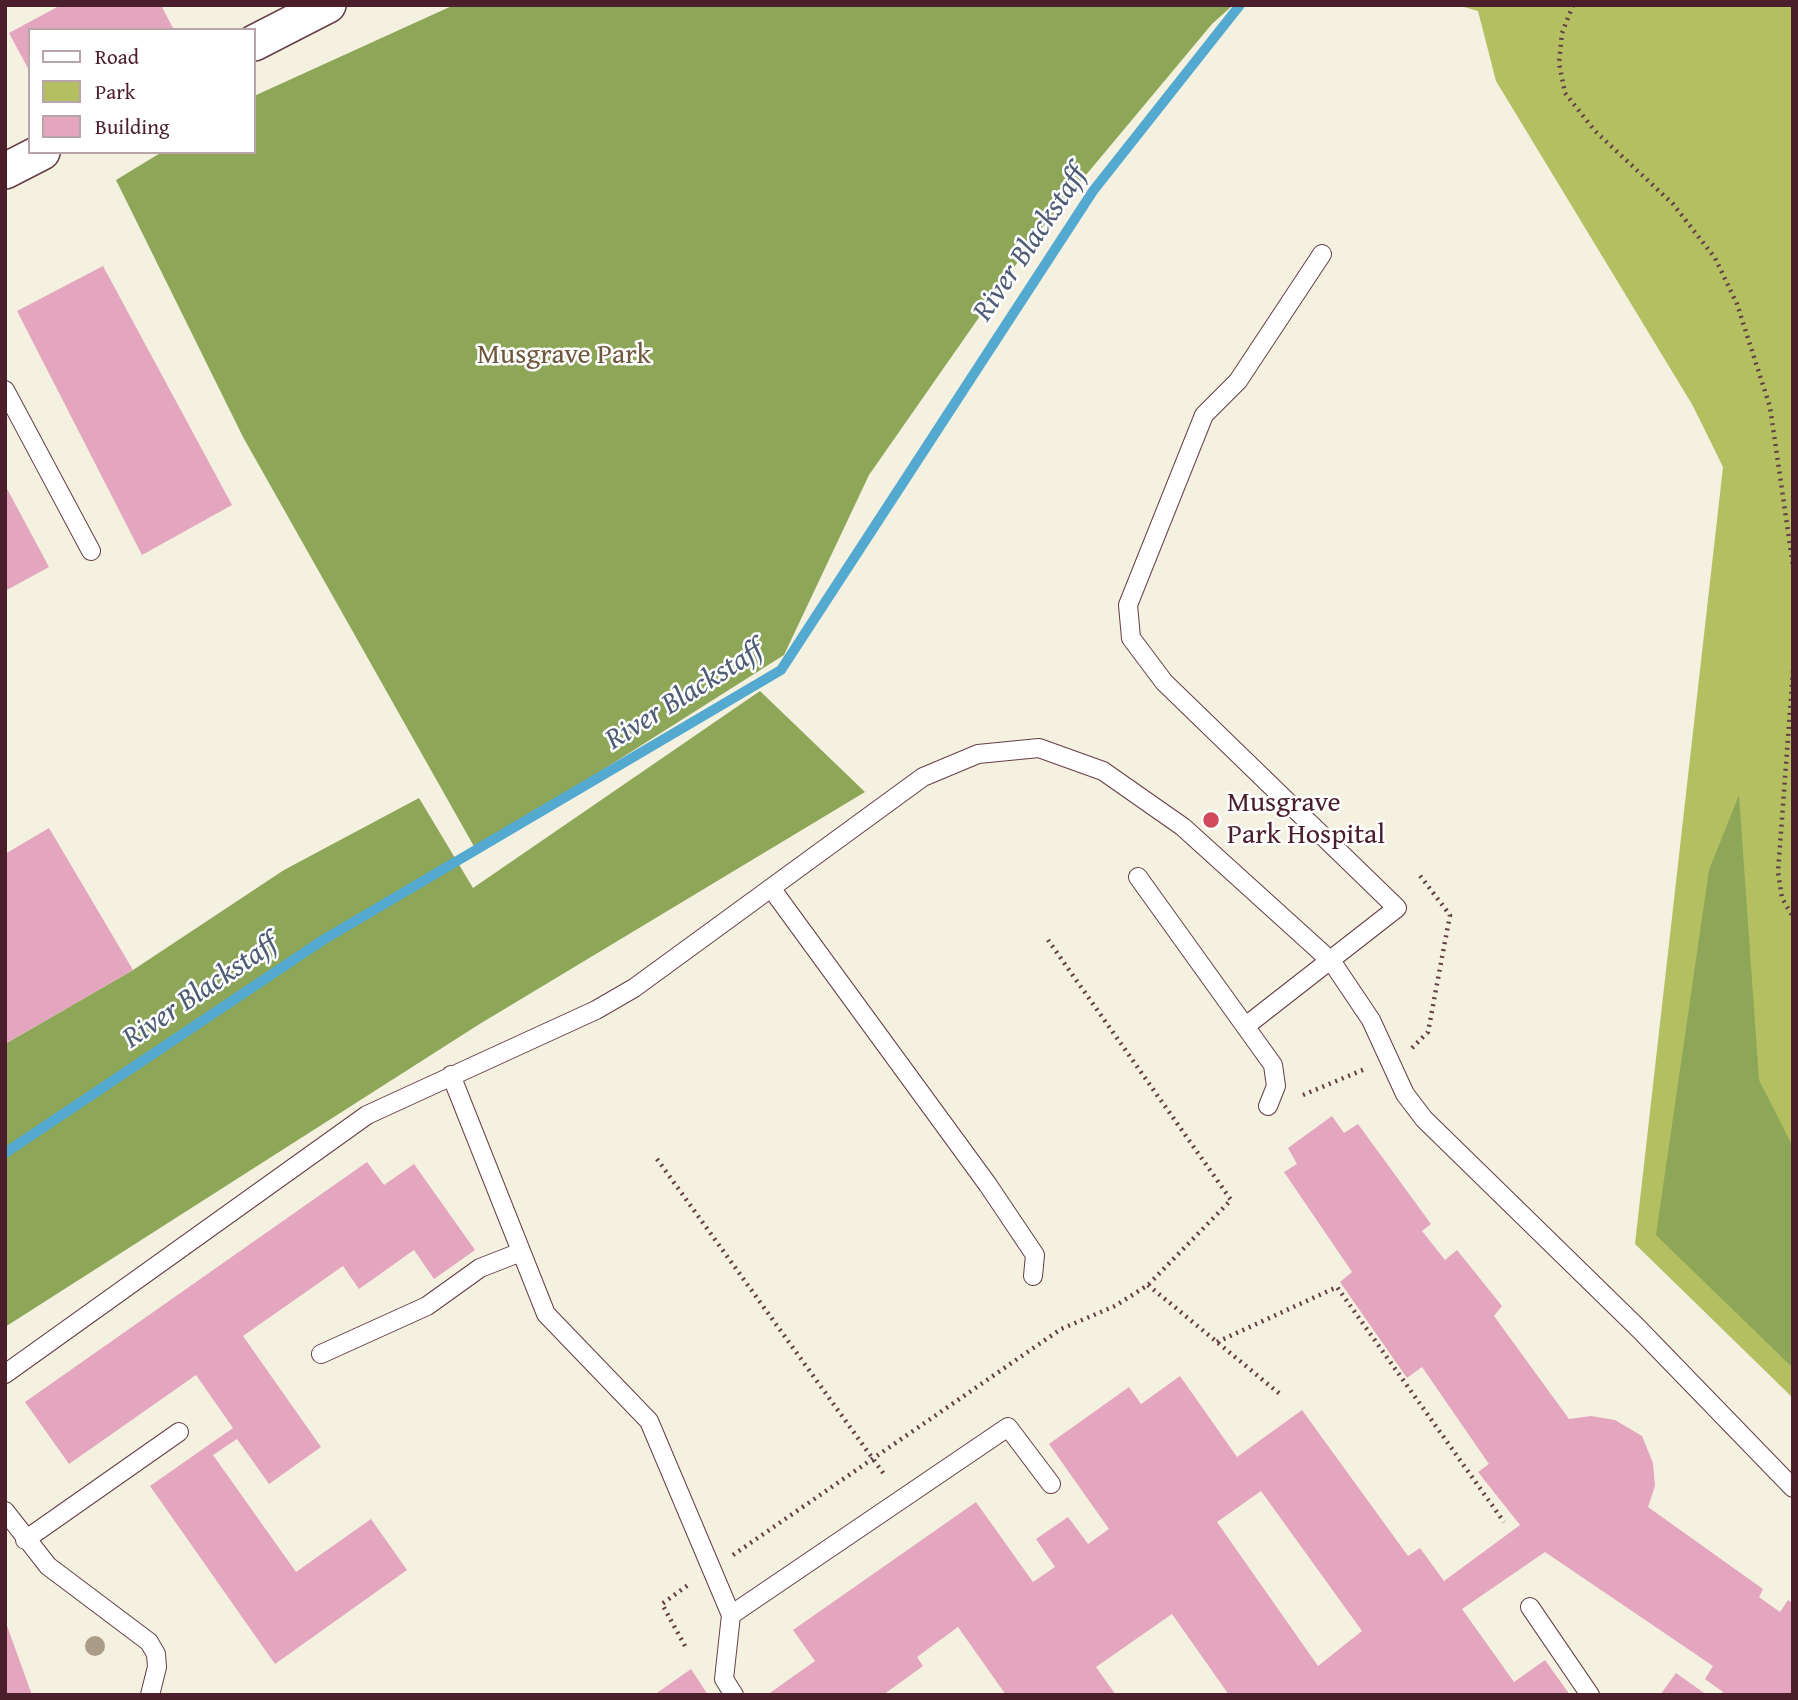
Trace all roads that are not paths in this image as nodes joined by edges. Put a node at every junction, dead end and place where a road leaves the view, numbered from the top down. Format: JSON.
{"nodes":[{"id":1,"x":328,"y":5,"type":"edge"},
{"id":2,"x":256,"y":42,"type":"edge"},
{"id":3,"x":38,"y":154,"type":"edge"},
{"id":4,"x":5,"y":171,"type":"edge"},
{"id":5,"x":1322,"y":254,"type":"dead end"},
{"id":6,"x":5,"y":390,"type":"edge"},
{"id":7,"x":91,"y":551,"type":"dead end"},
{"id":8,"x":1138,"y":877,"type":"dead end"},
{"id":9,"x":771,"y":888,"type":"junction"},
{"id":10,"x":1332,"y":962,"type":"junction"},
{"id":11,"x":1247,"y":1025,"type":"junction"},
{"id":12,"x":451,"y":1075,"type":"junction"},
{"id":13,"x":1268,"y":1106,"type":"dead end"},
{"id":14,"x":521,"y":1252,"type":"junction"},
{"id":15,"x":1034,"y":1276,"type":"dead end"},
{"id":16,"x":321,"y":1354,"type":"dead end"},
{"id":17,"x":5,"y":1374,"type":"edge"},
{"id":18,"x":179,"y":1432,"type":"dead end"},
{"id":19,"x":1051,"y":1484,"type":"dead end"},
{"id":20,"x":1793,"y":1488,"type":"edge"},
{"id":21,"x":5,"y":1511,"type":"edge"},
{"id":22,"x":25,"y":1540,"type":"junction"},
{"id":23,"x":1530,"y":1607,"type":"dead end"},
{"id":24,"x":730,"y":1615,"type":"junction"},
{"id":25,"x":150,"y":1695,"type":"edge"},
{"id":26,"x":734,"y":1695,"type":"edge"},
{"id":27,"x":1590,"y":1695,"type":"edge"}],
"edges":[{"from":1,"to":2,"type":"street"},
{"from":3,"to":4,"type":"street"},
{"from":5,"to":10,"type":"lane"},
{"from":6,"to":7,"type":"lane"},
{"from":8,"to":11,"type":"lane"},
{"from":9,"to":10,"type":"lane"},
{"from":9,"to":12,"type":"lane"},
{"from":9,"to":15,"type":"lane"},
{"from":10,"to":11,"type":"lane"},
{"from":10,"to":20,"type":"lane"},
{"from":11,"to":13,"type":"lane"},
{"from":12,"to":14,"type":"lane"},
{"from":12,"to":17,"type":"lane"},
{"from":14,"to":16,"type":"lane"},
{"from":14,"to":24,"type":"lane"},
{"from":18,"to":22,"type":"lane"},
{"from":19,"to":24,"type":"lane"},
{"from":21,"to":22,"type":"lane"},
{"from":22,"to":25,"type":"lane"},
{"from":23,"to":27,"type":"lane"},
{"from":24,"to":26,"type":"lane"}]}
